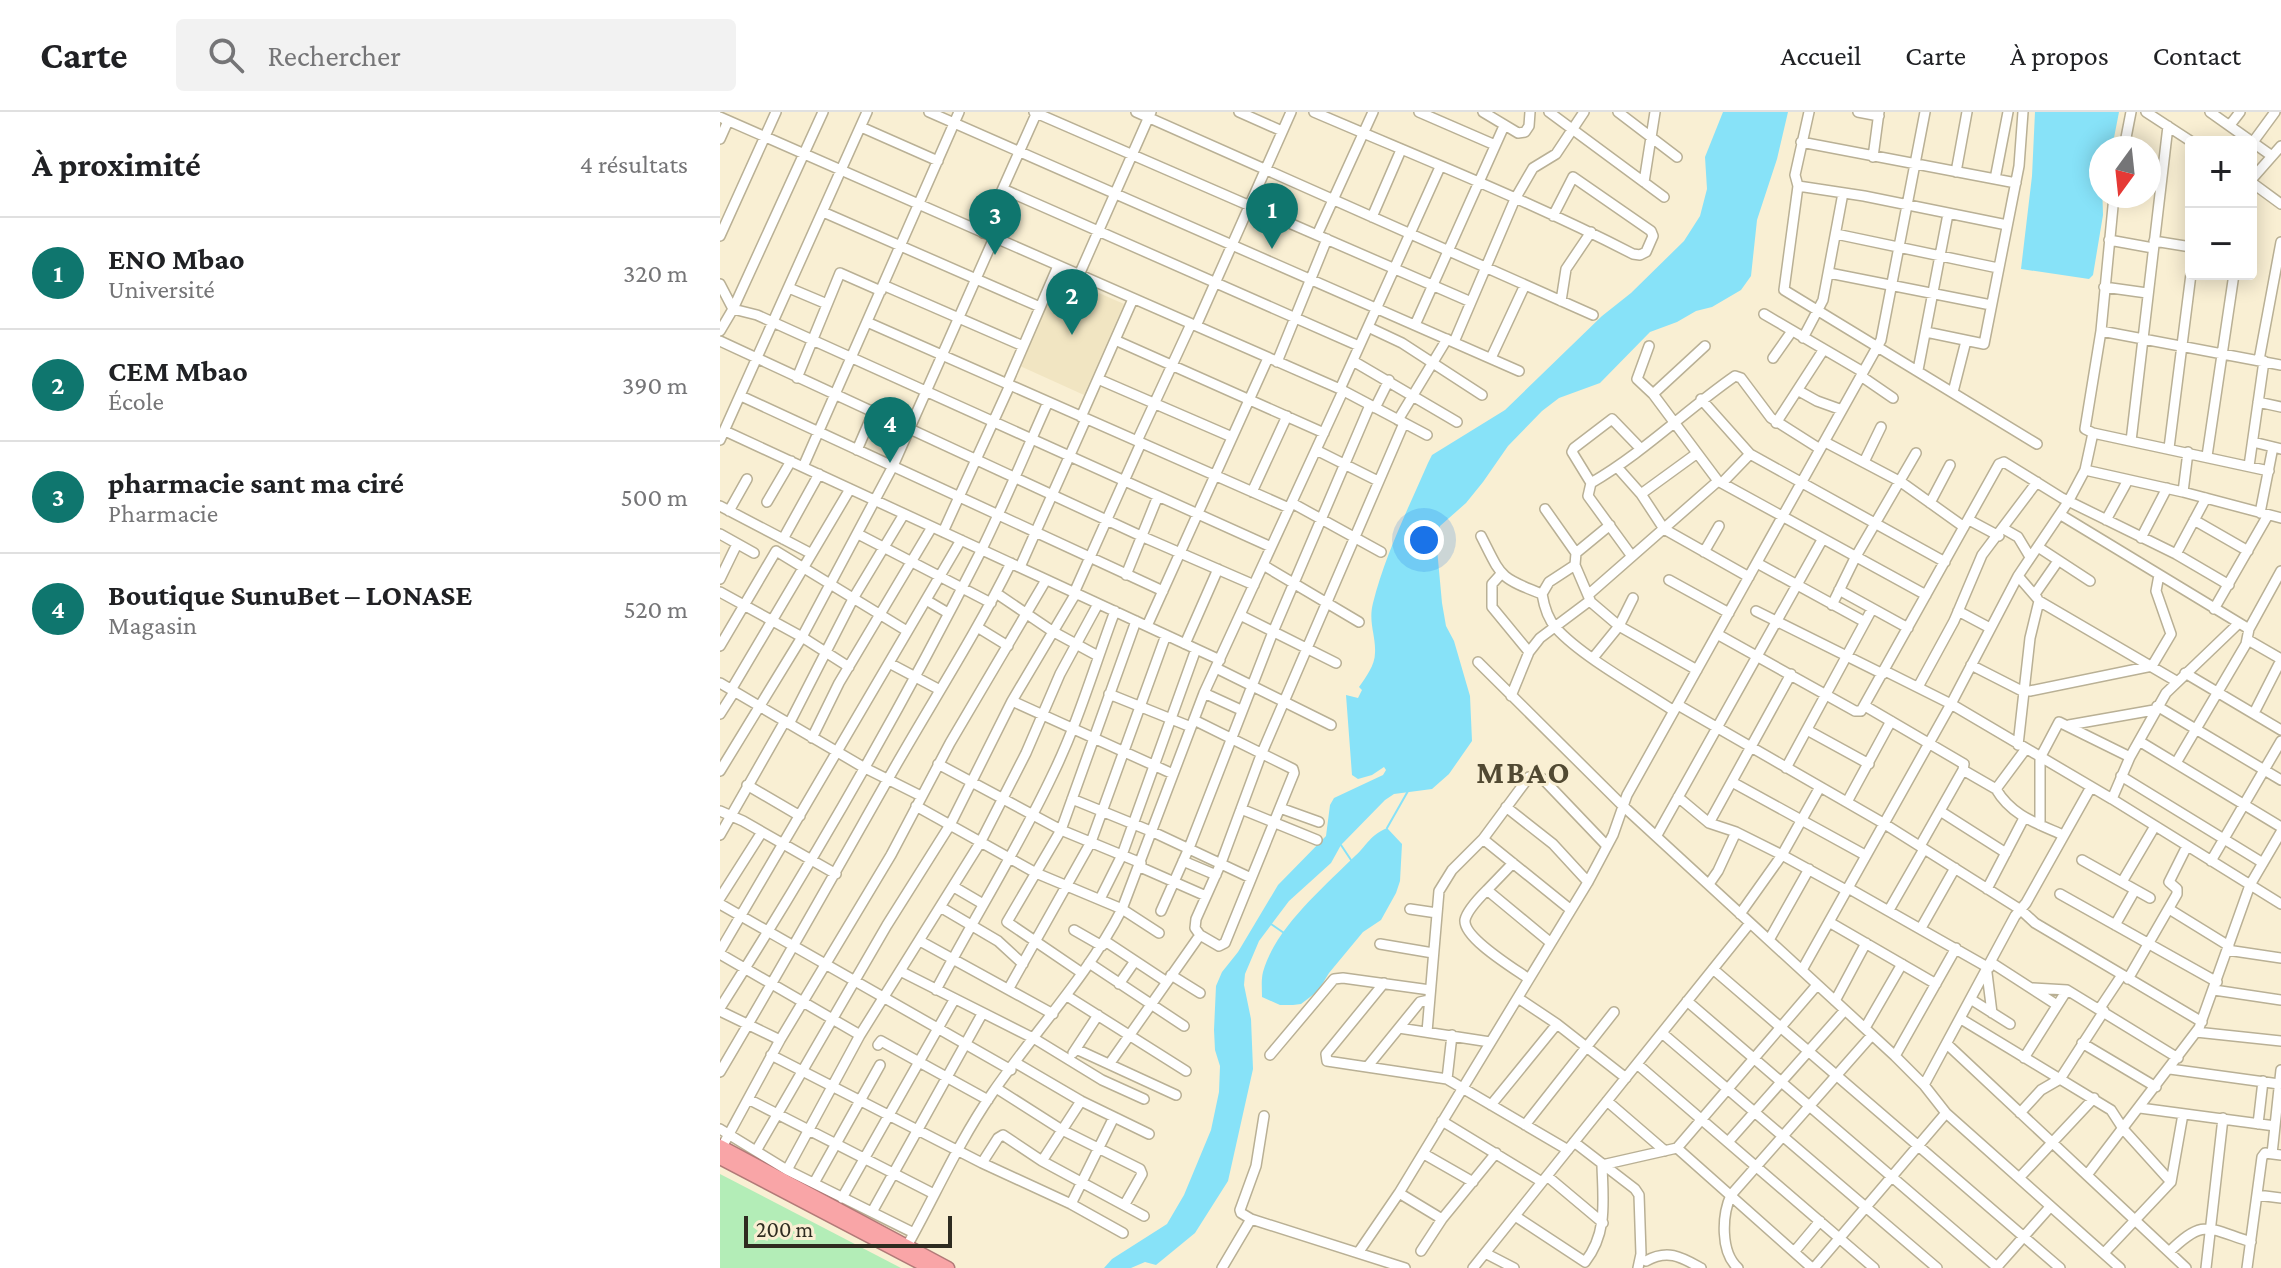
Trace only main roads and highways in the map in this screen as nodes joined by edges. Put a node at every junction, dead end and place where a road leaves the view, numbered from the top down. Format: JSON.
{"nodes":[{"id":1,"x":721,"y":1150,"type":"edge"},
{"id":2,"x":930,"y":1268,"type":"edge"},
{"id":3,"x":948,"y":1268,"type":"edge"}],
"edges":[{"from":1,"to":2,"type":"highway"},
{"from":1,"to":3,"type":"highway"}]}
